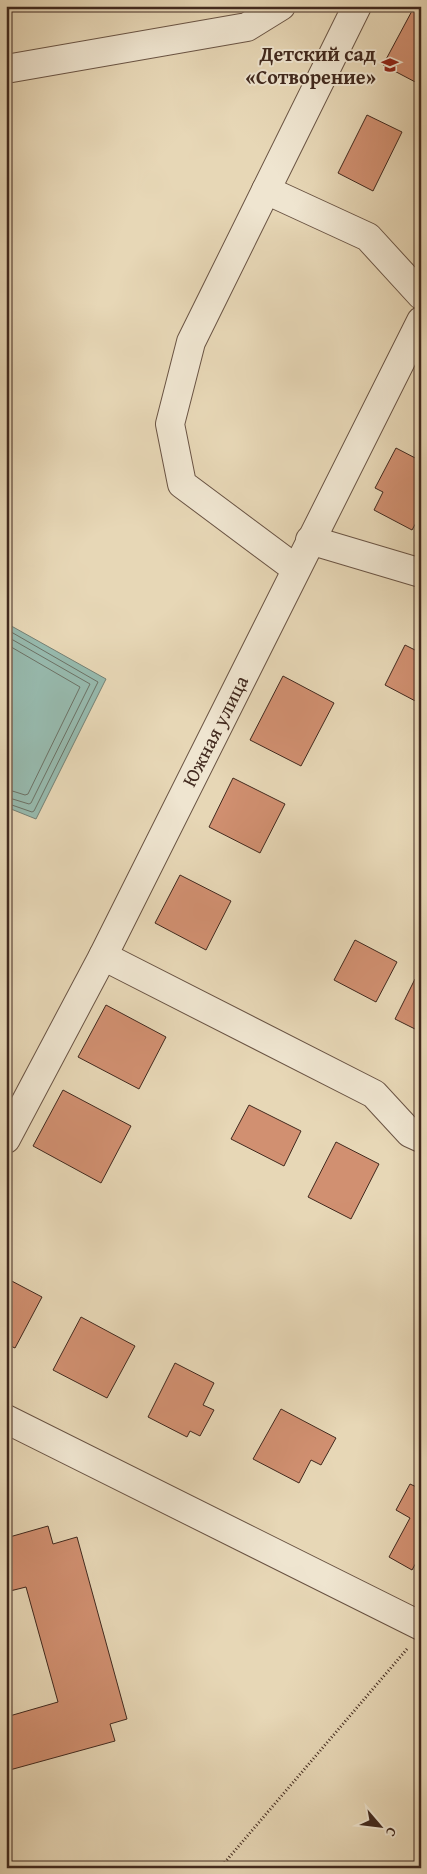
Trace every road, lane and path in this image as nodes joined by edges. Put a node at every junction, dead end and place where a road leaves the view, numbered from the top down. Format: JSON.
{"nodes":[{"id":1,"x":281,"y":6,"type":"edge"},
{"id":2,"x":357,"y":6,"type":"edge"},
{"id":3,"x":6,"y":69,"type":"edge"},
{"id":4,"x":266,"y":190,"type":"junction"},
{"id":5,"x":421,"y":295,"type":"edge"},
{"id":6,"x":421,"y":321,"type":"edge"},
{"id":7,"x":310,"y":540,"type":"junction"},
{"id":8,"x":296,"y":569,"type":"junction"},
{"id":9,"x":421,"y":574,"type":"edge"},
{"id":10,"x":103,"y":956,"type":"junction"},
{"id":11,"x":421,"y":1138,"type":"edge"},
{"id":12,"x":6,"y":1139,"type":"edge"},
{"id":13,"x":6,"y":1419,"type":"edge"},
{"id":14,"x":414,"y":1637,"type":"edge"},
{"id":15,"x":220,"y":1868,"type":"edge"}],
"edges":[{"from":1,"to":3,"type":"street"},
{"from":2,"to":4,"type":"street"},
{"from":4,"to":5,"type":"street"},
{"from":4,"to":8,"type":"street"},
{"from":6,"to":7,"type":"street","name":"Южная улица"},
{"from":7,"to":8,"type":"street","name":"Южная улица"},
{"from":7,"to":9,"type":"street"},
{"from":8,"to":10,"type":"street","name":"Южная улица"},
{"from":10,"to":11,"type":"street"},
{"from":10,"to":12,"type":"street","name":"Южная улица"},
{"from":13,"to":14,"type":"street"},
{"from":14,"to":15,"type":"path"}]}
